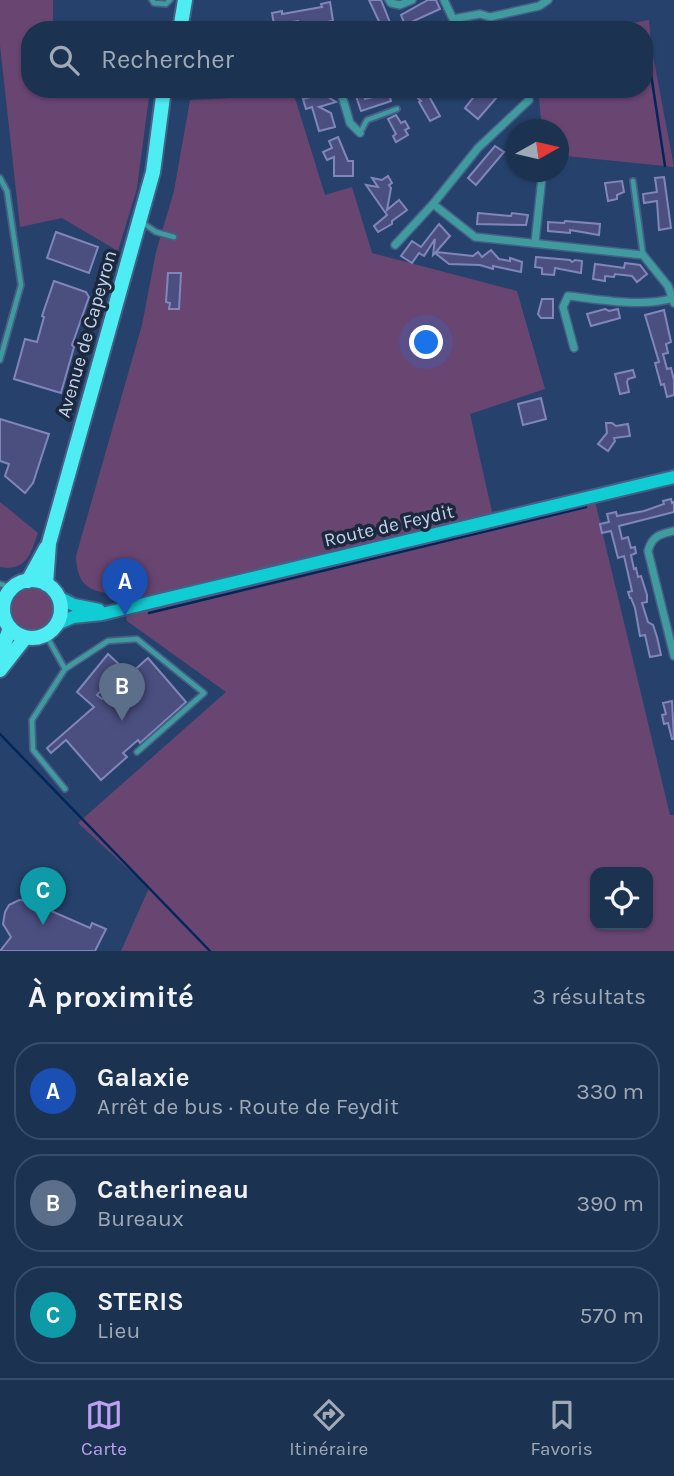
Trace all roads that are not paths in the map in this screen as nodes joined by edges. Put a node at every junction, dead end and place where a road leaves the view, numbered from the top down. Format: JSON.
{"nodes":[{"id":1,"x":152,"y":0,"type":"edge"},
{"id":2,"x":170,"y":0,"type":"edge"},
{"id":3,"x":178,"y":0,"type":"edge"},
{"id":4,"x":185,"y":0,"type":"edge"},
{"id":5,"x":389,"y":0,"type":"edge"},
{"id":6,"x":412,"y":0,"type":"edge"},
{"id":7,"x":444,"y":0,"type":"edge"},
{"id":8,"x":548,"y":0,"type":"edge"},
{"id":9,"x":180,"y":21,"type":"edge"},
{"id":10,"x":181,"y":21,"type":"edge"},
{"id":11,"x":163,"y":98,"type":"edge"},
{"id":12,"x":170,"y":98,"type":"edge"},
{"id":13,"x":343,"y":98,"type":"edge"},
{"id":14,"x":529,"y":100,"type":"dead end"},
{"id":15,"x":397,"y":109,"type":"dead end"},
{"id":16,"x":360,"y":133,"type":"joint"},
{"id":17,"x":160,"y":134,"type":"junction"},
{"id":18,"x":0,"y":178,"type":"edge"},
{"id":19,"x":633,"y":181,"type":"dead end"},
{"id":20,"x":541,"y":182,"type":"edge"},
{"id":21,"x":433,"y":204,"type":"junction"},
{"id":22,"x":139,"y":220,"type":"junction"},
{"id":23,"x":174,"y":237,"type":"dead end"},
{"id":24,"x":535,"y":243,"type":"junction"},
{"id":25,"x":396,"y":245,"type":"dead end"},
{"id":26,"x":643,"y":255,"type":"junction"},
{"id":27,"x":673,"y":300,"type":"edge"},
{"id":28,"x":574,"y":348,"type":"dead end"},
{"id":29,"x":0,"y":360,"type":"edge"},
{"id":30,"x":674,"y":477,"type":"edge"},
{"id":31,"x":674,"y":531,"type":"edge"},
{"id":32,"x":49,"y":543,"type":"junction"},
{"id":33,"x":28,"y":581,"type":"junction"},
{"id":34,"x":46,"y":584,"type":"junction"},
{"id":35,"x":6,"y":586,"type":"edge"},
{"id":36,"x":58,"y":597,"type":"junction"},
{"id":37,"x":2,"y":601,"type":"edge"},
{"id":38,"x":113,"y":611,"type":"junction"},
{"id":39,"x":10,"y":628,"type":"junction"},
{"id":40,"x":51,"y":630,"type":"junction"},
{"id":41,"x":25,"y":638,"type":"junction"},
{"id":42,"x":0,"y":655,"type":"edge"},
{"id":43,"x":674,"y":656,"type":"edge"},
{"id":44,"x":65,"y":669,"type":"junction"},
{"id":45,"x":0,"y":670,"type":"edge"},
{"id":46,"x":137,"y":751,"type":"dead end"},
{"id":47,"x":65,"y":789,"type":"dead end"}],
"edges":[{"from":1,"to":2,"type":"lane"},
{"from":3,"to":9,"type":"main road"},
{"from":4,"to":10,"type":"main road"},
{"from":5,"to":6,"type":"street"},
{"from":7,"to":8,"type":"street"},
{"from":11,"to":17,"type":"main road","name":"Avenue de Capeyron"},
{"from":12,"to":17,"type":"main road","name":"Avenue de Capeyron"},
{"from":13,"to":16,"type":"street"},
{"from":14,"to":21,"type":"street"},
{"from":15,"to":16,"type":"lane"},
{"from":17,"to":22,"type":"main road","name":"Avenue de Capeyron"},
{"from":18,"to":29,"type":"lane"},
{"from":19,"to":26,"type":"lane"},
{"from":20,"to":24,"type":"street"},
{"from":21,"to":24,"type":"street"},
{"from":21,"to":25,"type":"street"},
{"from":22,"to":23,"type":"lane"},
{"from":22,"to":32,"type":"main road","name":"Avenue de Capeyron"},
{"from":24,"to":26,"type":"street"},
{"from":26,"to":27,"type":"street"},
{"from":27,"to":28,"type":"street"},
{"from":30,"to":38,"type":"street","name":"Route de Feydit"},
{"from":31,"to":43,"type":"street"},
{"from":32,"to":33,"type":"main road","name":"Avenue de Capeyron"},
{"from":32,"to":34,"type":"main road","name":"Avenue de Capeyron"},
{"from":33,"to":34,"type":"main road"},
{"from":33,"to":35,"type":"main road"},
{"from":34,"to":36,"type":"main road"},
{"from":35,"to":37,"type":"main road"},
{"from":36,"to":38,"type":"street","name":"Route de Feydit"},
{"from":36,"to":40,"type":"main road"},
{"from":37,"to":39,"type":"main road"},
{"from":38,"to":40,"type":"street","name":"Route de Feydit"},
{"from":39,"to":41,"type":"main road"},
{"from":39,"to":42,"type":"main road"},
{"from":40,"to":41,"type":"main road"},
{"from":40,"to":44,"type":"lane"},
{"from":41,"to":45,"type":"main road"},
{"from":44,"to":46,"type":"lane"},
{"from":44,"to":47,"type":"lane"}]}
